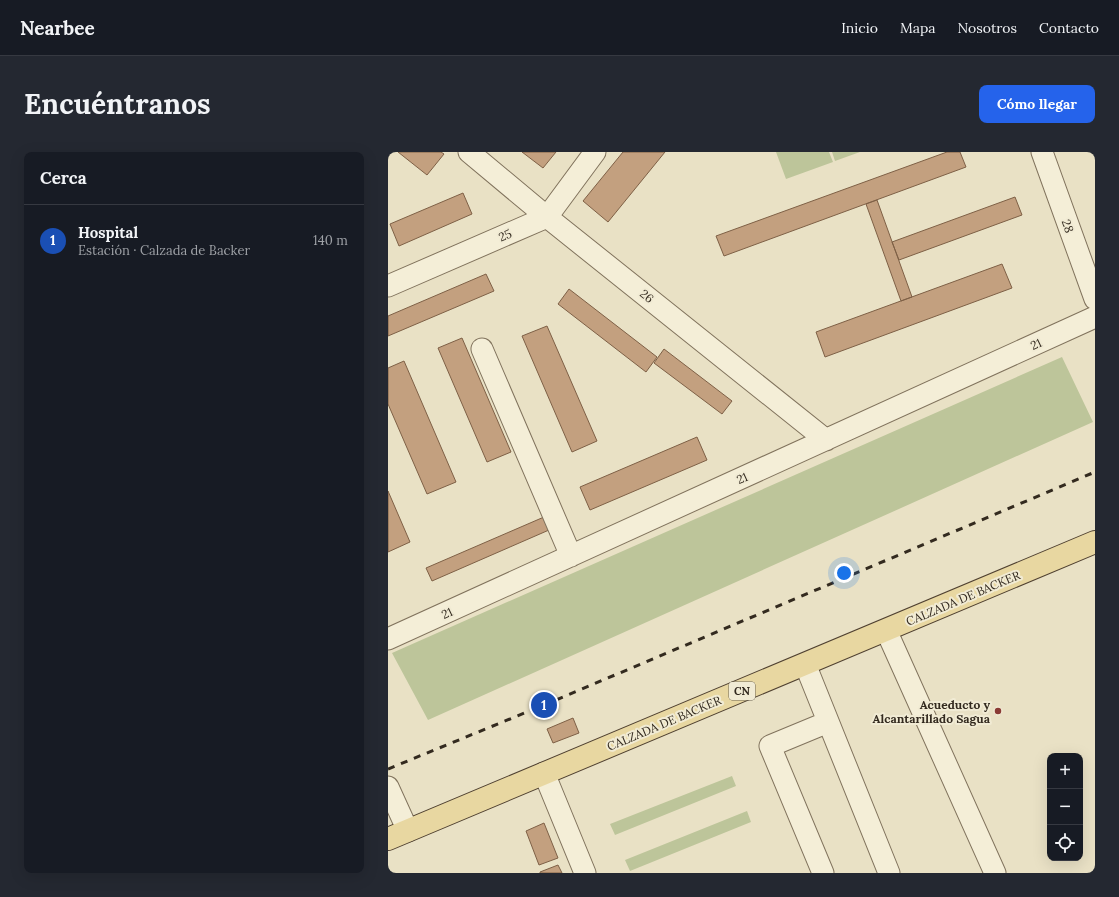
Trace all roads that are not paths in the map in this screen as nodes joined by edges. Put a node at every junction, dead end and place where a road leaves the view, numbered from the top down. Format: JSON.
{"nodes":[{"id":1,"x":469,"y":152,"type":"edge"},
{"id":2,"x":595,"y":152,"type":"edge"},
{"id":3,"x":1042,"y":152,"type":"edge"},
{"id":4,"x":547,"y":217,"type":"junction"},
{"id":5,"x":388,"y":286,"type":"edge"},
{"id":6,"x":1095,"y":299,"type":"edge"},
{"id":7,"x":1095,"y":317,"type":"edge"},
{"id":8,"x":482,"y":349,"type":"dead end"},
{"id":9,"x":826,"y":440,"type":"junction"},
{"id":10,"x":1095,"y":542,"type":"edge"},
{"id":11,"x":571,"y":556,"type":"junction"},
{"id":12,"x":886,"y":630,"type":"junction"},
{"id":13,"x":388,"y":639,"type":"edge"},
{"id":14,"x":805,"y":664,"type":"junction"},
{"id":15,"x":828,"y":722,"type":"junction"},
{"id":16,"x":544,"y":773,"type":"junction"},
{"id":17,"x":388,"y":787,"type":"edge"},
{"id":18,"x":408,"y":831,"type":"junction"},
{"id":19,"x":388,"y":839,"type":"edge"},
{"id":20,"x":585,"y":873,"type":"edge"},
{"id":21,"x":823,"y":873,"type":"edge"},
{"id":22,"x":889,"y":873,"type":"edge"},
{"id":23,"x":994,"y":873,"type":"edge"}],
"edges":[{"from":1,"to":4,"type":"street","name":"26"},
{"from":2,"to":4,"type":"street"},
{"from":3,"to":6,"type":"street","name":"28"},
{"from":4,"to":5,"type":"street","name":"25"},
{"from":4,"to":9,"type":"street","name":"26"},
{"from":7,"to":9,"type":"street","name":"21"},
{"from":8,"to":11,"type":"street"},
{"from":9,"to":11,"type":"street","name":"21"},
{"from":10,"to":12,"type":"main road","name":"CALZADA DE BACKER","number":"CN"},
{"from":11,"to":13,"type":"street","name":"21"},
{"from":12,"to":14,"type":"main road","name":"CALZADA DE BACKER","number":"CN"},
{"from":12,"to":23,"type":"street"},
{"from":14,"to":15,"type":"street"},
{"from":14,"to":16,"type":"main road","name":"CALZADA DE BACKER","number":"CN"},
{"from":15,"to":21,"type":"street"},
{"from":15,"to":22,"type":"street"},
{"from":16,"to":18,"type":"main road","name":"CALZADA DE BACKER","number":"CN"},
{"from":16,"to":20,"type":"street"},
{"from":17,"to":18,"type":"street"},
{"from":18,"to":19,"type":"main road","name":"CALZADA DE BACKER","number":"CN"}]}
